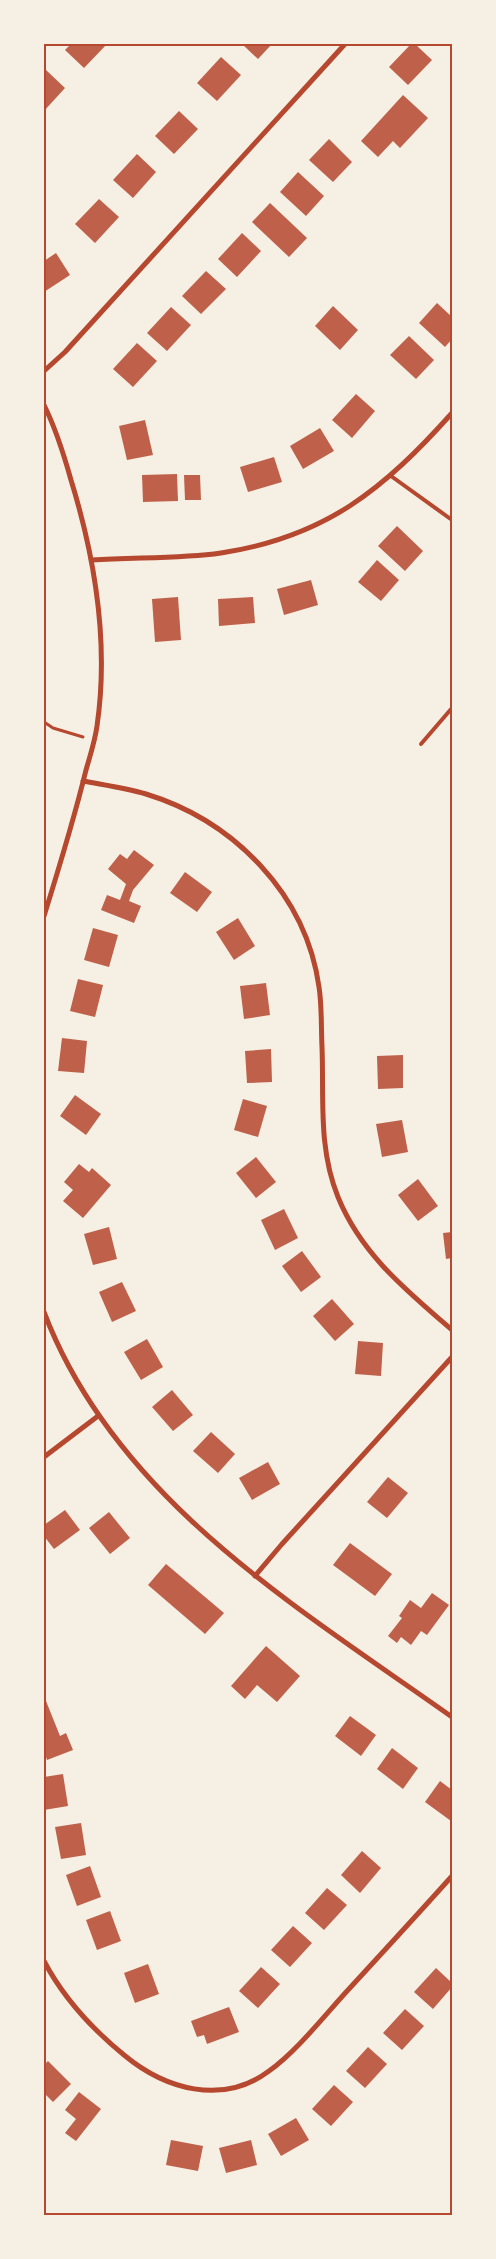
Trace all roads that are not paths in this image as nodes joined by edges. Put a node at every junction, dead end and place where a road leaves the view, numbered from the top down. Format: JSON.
{"nodes":[{"id":1,"x":345,"y":44,"type":"edge"},
{"id":2,"x":44,"y":371,"type":"edge"},
{"id":3,"x":44,"y":405,"type":"edge"},
{"id":4,"x":452,"y":413,"type":"edge"},
{"id":5,"x":391,"y":476,"type":"junction"},
{"id":6,"x":452,"y":520,"type":"edge"},
{"id":7,"x":92,"y":560,"type":"junction"},
{"id":8,"x":452,"y":708,"type":"edge"},
{"id":9,"x":421,"y":744,"type":"dead end"},
{"id":10,"x":83,"y":781,"type":"junction"},
{"id":11,"x":44,"y":916,"type":"edge"},
{"id":12,"x":44,"y":1312,"type":"edge"},
{"id":13,"x":452,"y":1330,"type":"edge"},
{"id":14,"x":452,"y":1357,"type":"edge"},
{"id":15,"x":98,"y":1416,"type":"junction"},
{"id":16,"x":44,"y":1457,"type":"edge"},
{"id":17,"x":255,"y":1576,"type":"junction"},
{"id":18,"x":452,"y":1717,"type":"edge"},
{"id":19,"x":452,"y":1876,"type":"edge"},
{"id":20,"x":44,"y":1961,"type":"edge"}],
"edges":[{"from":1,"to":2,"type":"street"},
{"from":3,"to":7,"type":"street"},
{"from":4,"to":5,"type":"street"},
{"from":5,"to":6,"type":"lane"},
{"from":5,"to":7,"type":"street"},
{"from":7,"to":10,"type":"street"},
{"from":8,"to":9,"type":"lane"},
{"from":10,"to":11,"type":"street"},
{"from":10,"to":13,"type":"street"},
{"from":12,"to":15,"type":"street"},
{"from":14,"to":17,"type":"street"},
{"from":15,"to":16,"type":"street"},
{"from":15,"to":17,"type":"street"},
{"from":17,"to":18,"type":"street"},
{"from":19,"to":20,"type":"street"}]}
